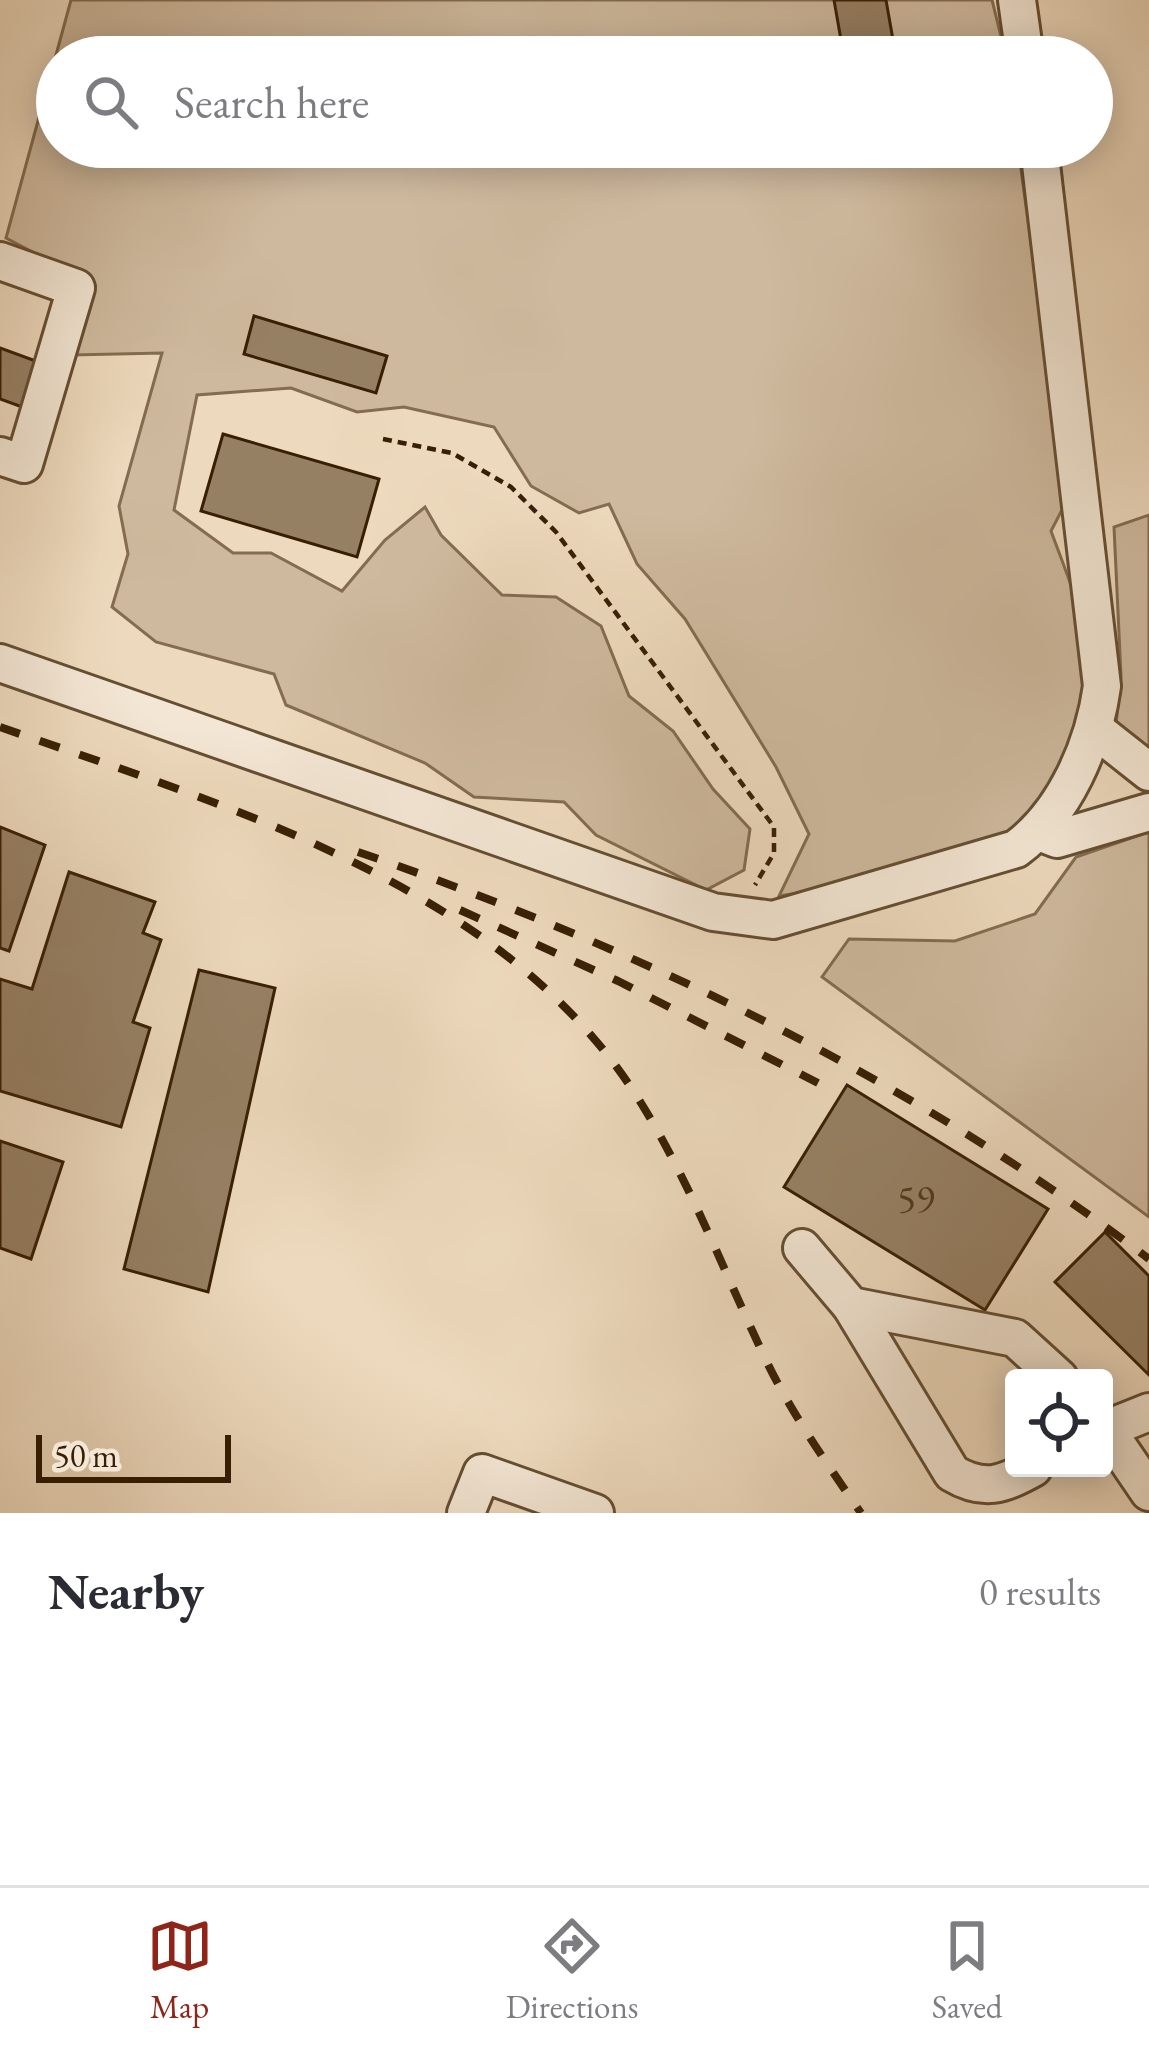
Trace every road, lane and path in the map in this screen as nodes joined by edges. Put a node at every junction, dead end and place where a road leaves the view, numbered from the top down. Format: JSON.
{"nodes":[{"id":1,"x":1017,"y":0,"type":"edge"},
{"id":2,"x":1022,"y":36,"type":"edge"},
{"id":3,"x":1042,"y":168,"type":"edge"},
{"id":4,"x":0,"y":261,"type":"edge"},
{"id":5,"x":383,"y":439,"type":"dead end"},
{"id":6,"x":0,"y":456,"type":"edge"},
{"id":7,"x":0,"y":663,"type":"edge"},
{"id":8,"x":1096,"y":730,"type":"junction"},
{"id":9,"x":1149,"y":772,"type":"edge"},
{"id":10,"x":1149,"y":812,"type":"edge"},
{"id":11,"x":1039,"y":832,"type":"junction"},
{"id":12,"x":734,"y":914,"type":"junction"},
{"id":13,"x":802,"y":1248,"type":"dead end"},
{"id":14,"x":850,"y":1306,"type":"junction"},
{"id":15,"x":1049,"y":1369,"type":"edge"},
{"id":16,"x":1149,"y":1412,"type":"edge"},
{"id":17,"x":1113,"y":1425,"type":"edge"},
{"id":18,"x":1113,"y":1440,"type":"edge"},
{"id":19,"x":1016,"y":1477,"type":"edge"},
{"id":20,"x":1149,"y":1492,"type":"edge"},
{"id":21,"x":466,"y":1513,"type":"edge"},
{"id":22,"x":595,"y":1513,"type":"edge"}],
"edges":[{"from":1,"to":2,"type":"lane"},
{"from":3,"to":8,"type":"lane"},
{"from":4,"to":6,"type":"lane"},
{"from":5,"to":12,"type":"path"},
{"from":7,"to":12,"type":"lane"},
{"from":8,"to":9,"type":"lane"},
{"from":8,"to":11,"type":"lane"},
{"from":10,"to":11,"type":"lane"},
{"from":11,"to":12,"type":"lane"},
{"from":13,"to":14,"type":"lane"},
{"from":14,"to":15,"type":"lane"},
{"from":14,"to":19,"type":"lane"},
{"from":16,"to":17,"type":"lane"},
{"from":18,"to":20,"type":"lane"},
{"from":21,"to":22,"type":"lane"}]}
